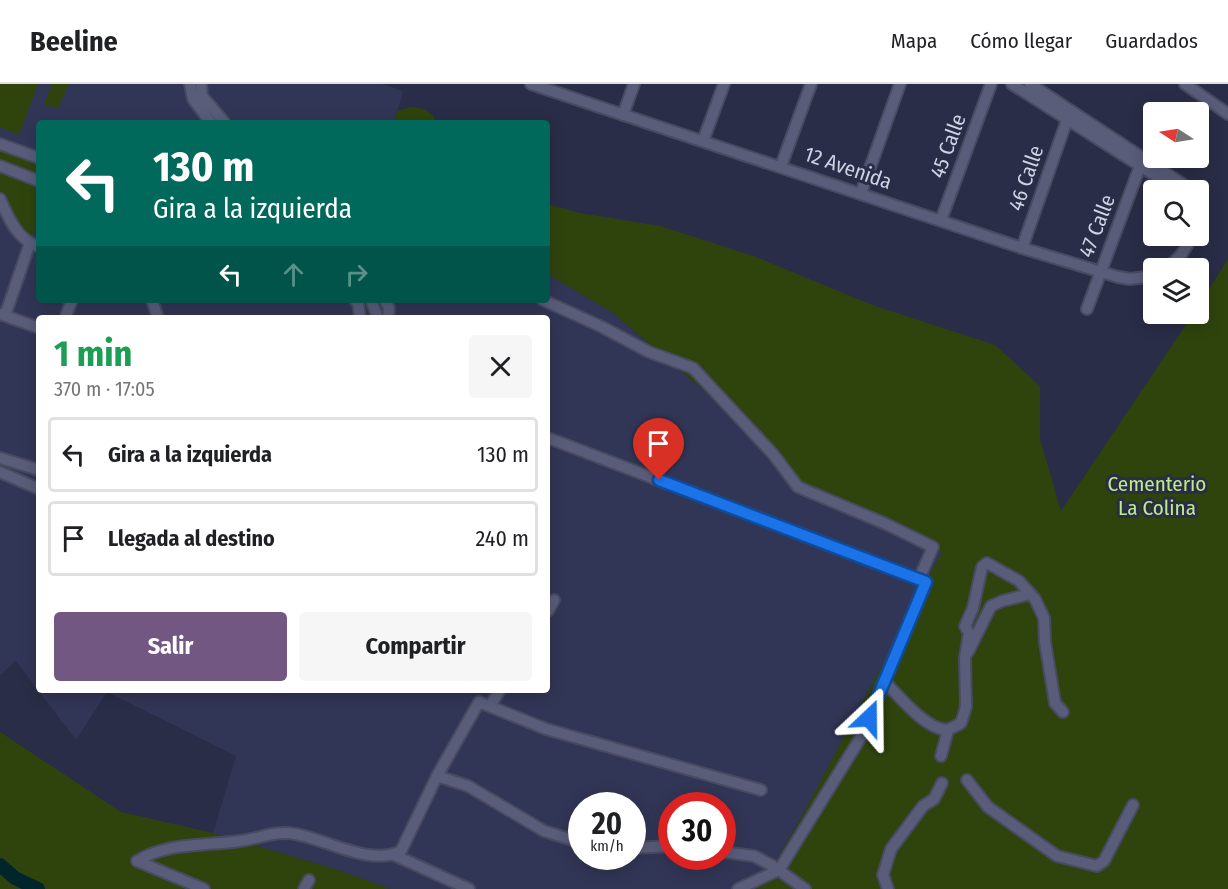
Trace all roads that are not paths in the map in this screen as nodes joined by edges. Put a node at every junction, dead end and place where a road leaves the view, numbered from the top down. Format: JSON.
{"nodes":[{"id":1,"x":189,"y":84,"type":"edge"},
{"id":2,"x":201,"y":84,"type":"edge"},
{"id":3,"x":531,"y":84,"type":"edge"},
{"id":4,"x":634,"y":84,"type":"edge"},
{"id":5,"x":724,"y":84,"type":"edge"},
{"id":6,"x":811,"y":84,"type":"edge"},
{"id":7,"x":900,"y":84,"type":"edge"},
{"id":8,"x":991,"y":84,"type":"edge"},
{"id":9,"x":1012,"y":84,"type":"edge"},
{"id":10,"x":1030,"y":84,"type":"edge"},
{"id":11,"x":1185,"y":84,"type":"edge"},
{"id":12,"x":544,"y":86,"type":"edge"},
{"id":13,"x":1228,"y":114,"type":"edge"},
{"id":14,"x":623,"y":115,"type":"junction"},
{"id":15,"x":209,"y":120,"type":"edge"},
{"id":16,"x":222,"y":120,"type":"edge"},
{"id":17,"x":1067,"y":120,"type":"junction"},
{"id":18,"x":703,"y":141,"type":"junction"},
{"id":19,"x":0,"y":144,"type":"edge"},
{"id":20,"x":34,"y":156,"type":"edge"},
{"id":21,"x":1142,"y":162,"type":"junction"},
{"id":22,"x":0,"y":166,"type":"edge"},
{"id":23,"x":781,"y":166,"type":"junction"},
{"id":24,"x":22,"y":174,"type":"junction"},
{"id":25,"x":36,"y":180,"type":"edge"},
{"id":26,"x":1165,"y":180,"type":"edge"},
{"id":27,"x":1175,"y":180,"type":"edge"},
{"id":28,"x":861,"y":193,"type":"junction"},
{"id":29,"x":0,"y":199,"type":"edge"},
{"id":30,"x":941,"y":220,"type":"junction"},
{"id":31,"x":34,"y":245,"type":"edge"},
{"id":32,"x":1022,"y":248,"type":"junction"},
{"id":33,"x":1101,"y":272,"type":"junction"},
{"id":34,"x":1143,"y":277,"type":"edge"},
{"id":35,"x":550,"y":303,"type":"edge"},
{"id":36,"x":1087,"y":309,"type":"dead end"},
{"id":37,"x":2,"y":310,"type":"edge"},
{"id":38,"x":36,"y":323,"type":"edge"},
{"id":39,"x":550,"y":439,"type":"edge"},
{"id":40,"x":2,"y":459,"type":"edge"},
{"id":41,"x":36,"y":469,"type":"edge"},
{"id":42,"x":0,"y":472,"type":"edge"},
{"id":43,"x":23,"y":483,"type":"junction"},
{"id":44,"x":36,"y":488,"type":"edge"},
{"id":45,"x":919,"y":579,"type":"junction"},
{"id":46,"x":1030,"y":594,"type":"junction"},
{"id":47,"x":554,"y":600,"type":"dead end"},
{"id":48,"x":550,"y":607,"type":"edge"},
{"id":49,"x":966,"y":654,"type":"junction"},
{"id":50,"x":884,"y":681,"type":"junction"},
{"id":51,"x":498,"y":693,"type":"edge"},
{"id":52,"x":490,"y":706,"type":"junction"},
{"id":53,"x":1064,"y":712,"type":"dead end"},
{"id":54,"x":948,"y":730,"type":"junction"},
{"id":55,"x":941,"y":756,"type":"dead end"},
{"id":56,"x":437,"y":776,"type":"junction"},
{"id":57,"x":967,"y":780,"type":"dead end"},
{"id":58,"x":942,"y":783,"type":"dead end"},
{"id":59,"x":761,"y":790,"type":"dead end"},
{"id":60,"x":1133,"y":805,"type":"dead end"},
{"id":61,"x":568,"y":839,"type":"edge"},
{"id":62,"x":736,"y":853,"type":"edge"},
{"id":63,"x":394,"y":855,"type":"junction"},
{"id":64,"x":779,"y":870,"type":"junction"},
{"id":65,"x":204,"y":889,"type":"edge"},
{"id":66,"x":469,"y":889,"type":"edge"},
{"id":67,"x":738,"y":889,"type":"edge"},
{"id":68,"x":805,"y":889,"type":"edge"},
{"id":69,"x":888,"y":889,"type":"edge"}],
"edges":[{"from":1,"to":15,"type":"street"},
{"from":2,"to":16,"type":"street"},
{"from":3,"to":12,"type":"street","name":"12 Avenida"},
{"from":4,"to":14,"type":"street"},
{"from":5,"to":18,"type":"street"},
{"from":6,"to":23,"type":"street"},
{"from":7,"to":28,"type":"street"},
{"from":8,"to":30,"type":"street","name":"45 Calle"},
{"from":9,"to":17,"type":"street"},
{"from":10,"to":21,"type":"street"},
{"from":11,"to":13,"type":"street"},
{"from":12,"to":14,"type":"street","name":"12 Avenida"},
{"from":14,"to":18,"type":"street","name":"12 Avenida"},
{"from":17,"to":21,"type":"street"},
{"from":17,"to":32,"type":"street","name":"46 Calle"},
{"from":18,"to":23,"type":"street","name":"12 Avenida"},
{"from":19,"to":20,"type":"street"},
{"from":20,"to":24,"type":"street"},
{"from":21,"to":26,"type":"street"},
{"from":21,"to":27,"type":"street"},
{"from":21,"to":33,"type":"street","name":"47 Calle"},
{"from":22,"to":24,"type":"street"},
{"from":23,"to":28,"type":"street","name":"12 Avenida"},
{"from":24,"to":25,"type":"street"},
{"from":28,"to":30,"type":"street","name":"12 Avenida"},
{"from":29,"to":31,"type":"street"},
{"from":30,"to":32,"type":"street","name":"12 Avenida"},
{"from":31,"to":37,"type":"street"},
{"from":32,"to":33,"type":"street","name":"12 Avenida"},
{"from":33,"to":34,"type":"street","name":"12 Avenida"},
{"from":33,"to":36,"type":"street","name":"47 Calle"},
{"from":35,"to":45,"type":"street"},
{"from":37,"to":38,"type":"street"},
{"from":39,"to":45,"type":"street"},
{"from":40,"to":41,"type":"street"},
{"from":40,"to":43,"type":"street"},
{"from":42,"to":43,"type":"street"},
{"from":43,"to":44,"type":"street"},
{"from":45,"to":50,"type":"street"},
{"from":46,"to":49,"type":"street"},
{"from":46,"to":49,"type":"street"},
{"from":46,"to":53,"type":"street"},
{"from":47,"to":48,"type":"street"},
{"from":49,"to":54,"type":"street"},
{"from":50,"to":54,"type":"street"},
{"from":50,"to":64,"type":"street"},
{"from":51,"to":52,"type":"street"},
{"from":52,"to":56,"type":"street"},
{"from":52,"to":59,"type":"street"},
{"from":54,"to":55,"type":"street"},
{"from":56,"to":61,"type":"street"},
{"from":56,"to":63,"type":"street"},
{"from":57,"to":60,"type":"street"},
{"from":58,"to":69,"type":"street"},
{"from":62,"to":64,"type":"street"},
{"from":63,"to":65,"type":"street"},
{"from":63,"to":66,"type":"street"},
{"from":64,"to":67,"type":"street"},
{"from":64,"to":68,"type":"street"}]}
